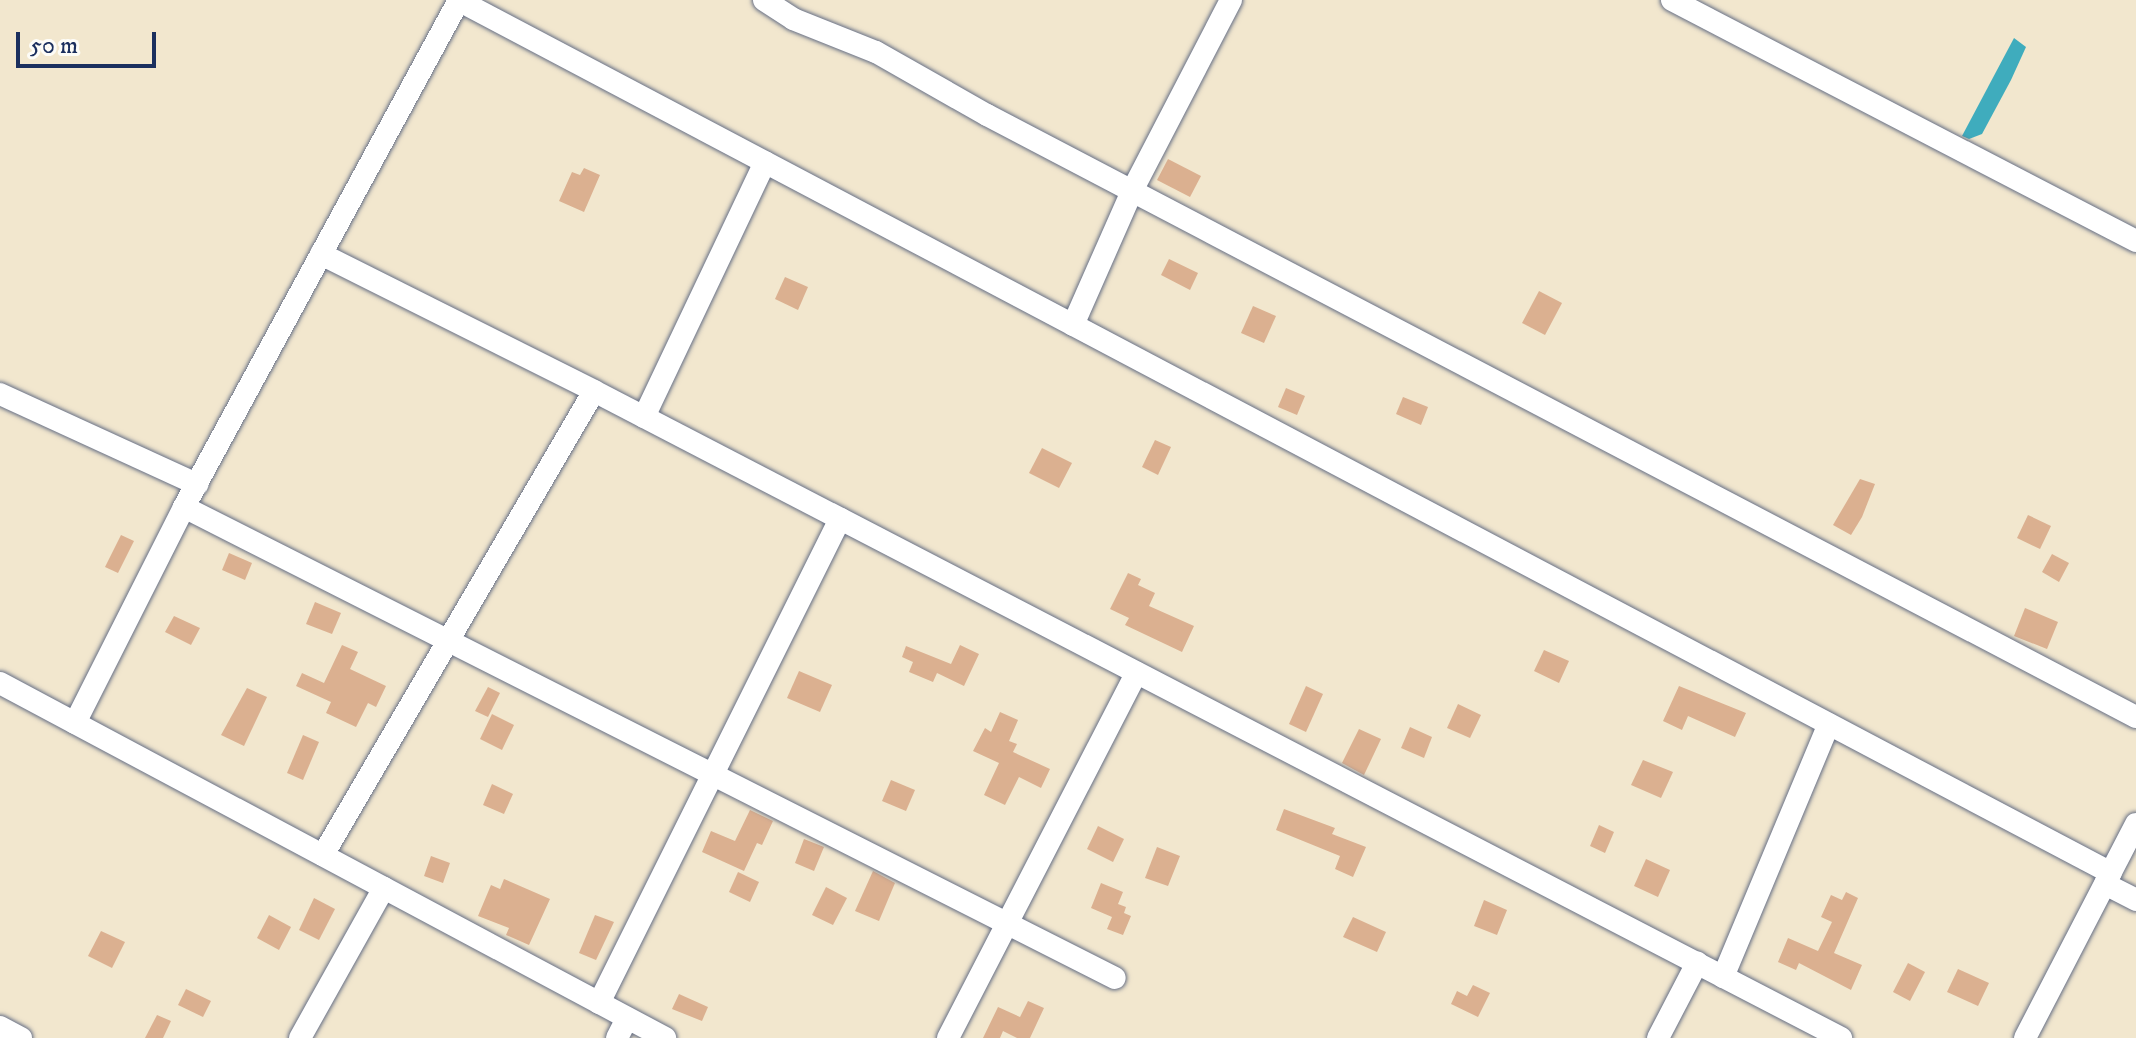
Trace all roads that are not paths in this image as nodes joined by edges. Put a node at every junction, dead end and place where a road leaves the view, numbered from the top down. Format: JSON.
{"nodes":[{"id":1,"x":459,"y":0,"type":"edge"},
{"id":2,"x":764,"y":0,"type":"edge"},
{"id":3,"x":1231,"y":0,"type":"edge"},
{"id":4,"x":1672,"y":0,"type":"edge"},
{"id":5,"x":765,"y":162,"type":"junction"},
{"id":6,"x":1132,"y":191,"type":"junction"},
{"id":7,"x":2136,"y":241,"type":"edge"},
{"id":8,"x":321,"y":254,"type":"junction"},
{"id":9,"x":1073,"y":325,"type":"junction"},
{"id":10,"x":594,"y":391,"type":"junction"},
{"id":11,"x":0,"y":394,"type":"edge"},
{"id":12,"x":644,"y":417,"type":"junction"},
{"id":13,"x":197,"y":484,"type":"junction"},
{"id":14,"x":184,"y":507,"type":"junction"},
{"id":15,"x":840,"y":519,"type":"junction"},
{"id":16,"x":448,"y":641,"type":"junction"},
{"id":17,"x":1136,"y":673,"type":"junction"},
{"id":18,"x":0,"y":683,"type":"edge"},
{"id":19,"x":2136,"y":717,"type":"edge"},
{"id":20,"x":75,"y":723,"type":"junction"},
{"id":21,"x":1829,"y":724,"type":"junction"},
{"id":22,"x":713,"y":775,"type":"junction"},
{"id":23,"x":2136,"y":824,"type":"edge"},
{"id":24,"x":323,"y":855,"type":"junction"},
{"id":25,"x":2108,"y":878,"type":"junction"},
{"id":26,"x":384,"y":888,"type":"junction"},
{"id":27,"x":2136,"y":900,"type":"edge"},
{"id":28,"x":1007,"y":923,"type":"junction"},
{"id":29,"x":1697,"y":963,"type":"junction"},
{"id":30,"x":1723,"y":977,"type":"junction"},
{"id":31,"x":1115,"y":978,"type":"dead end"},
{"id":32,"x":599,"y":1003,"type":"junction"},
{"id":33,"x":0,"y":1027,"type":"edge"},
{"id":34,"x":622,"y":1028,"type":"edge"},
{"id":35,"x":21,"y":1038,"type":"edge"},
{"id":36,"x":300,"y":1038,"type":"edge"},
{"id":37,"x":665,"y":1038,"type":"edge"},
{"id":38,"x":948,"y":1038,"type":"edge"},
{"id":39,"x":1658,"y":1038,"type":"edge"},
{"id":40,"x":1841,"y":1038,"type":"edge"},
{"id":41,"x":2025,"y":1038,"type":"edge"}],
"edges":[{"from":1,"to":5,"type":"street"},
{"from":1,"to":8,"type":"street"},
{"from":2,"to":6,"type":"street"},
{"from":3,"to":6,"type":"street"},
{"from":4,"to":7,"type":"street"},
{"from":5,"to":9,"type":"street"},
{"from":5,"to":12,"type":"street"},
{"from":6,"to":9,"type":"street"},
{"from":6,"to":19,"type":"street"},
{"from":8,"to":10,"type":"street"},
{"from":8,"to":13,"type":"street"},
{"from":9,"to":21,"type":"street"},
{"from":10,"to":12,"type":"street"},
{"from":10,"to":16,"type":"street"},
{"from":11,"to":13,"type":"street"},
{"from":12,"to":15,"type":"street"},
{"from":13,"to":14,"type":"street"},
{"from":14,"to":16,"type":"street"},
{"from":14,"to":20,"type":"street"},
{"from":15,"to":17,"type":"street"},
{"from":15,"to":22,"type":"street"},
{"from":16,"to":22,"type":"street"},
{"from":16,"to":24,"type":"street"},
{"from":17,"to":28,"type":"street"},
{"from":17,"to":29,"type":"street"},
{"from":18,"to":20,"type":"street"},
{"from":20,"to":24,"type":"street"},
{"from":21,"to":25,"type":"street"},
{"from":21,"to":30,"type":"street"},
{"from":22,"to":28,"type":"street"},
{"from":22,"to":32,"type":"street"},
{"from":23,"to":25,"type":"street"},
{"from":24,"to":26,"type":"street"},
{"from":25,"to":27,"type":"street"},
{"from":25,"to":41,"type":"street"},
{"from":26,"to":32,"type":"street"},
{"from":26,"to":36,"type":"street"},
{"from":28,"to":31,"type":"street"},
{"from":28,"to":38,"type":"street"},
{"from":29,"to":30,"type":"street"},
{"from":29,"to":39,"type":"street"},
{"from":30,"to":40,"type":"street"},
{"from":32,"to":34,"type":"street"},
{"from":33,"to":35,"type":"street"},
{"from":34,"to":37,"type":"street"}]}
